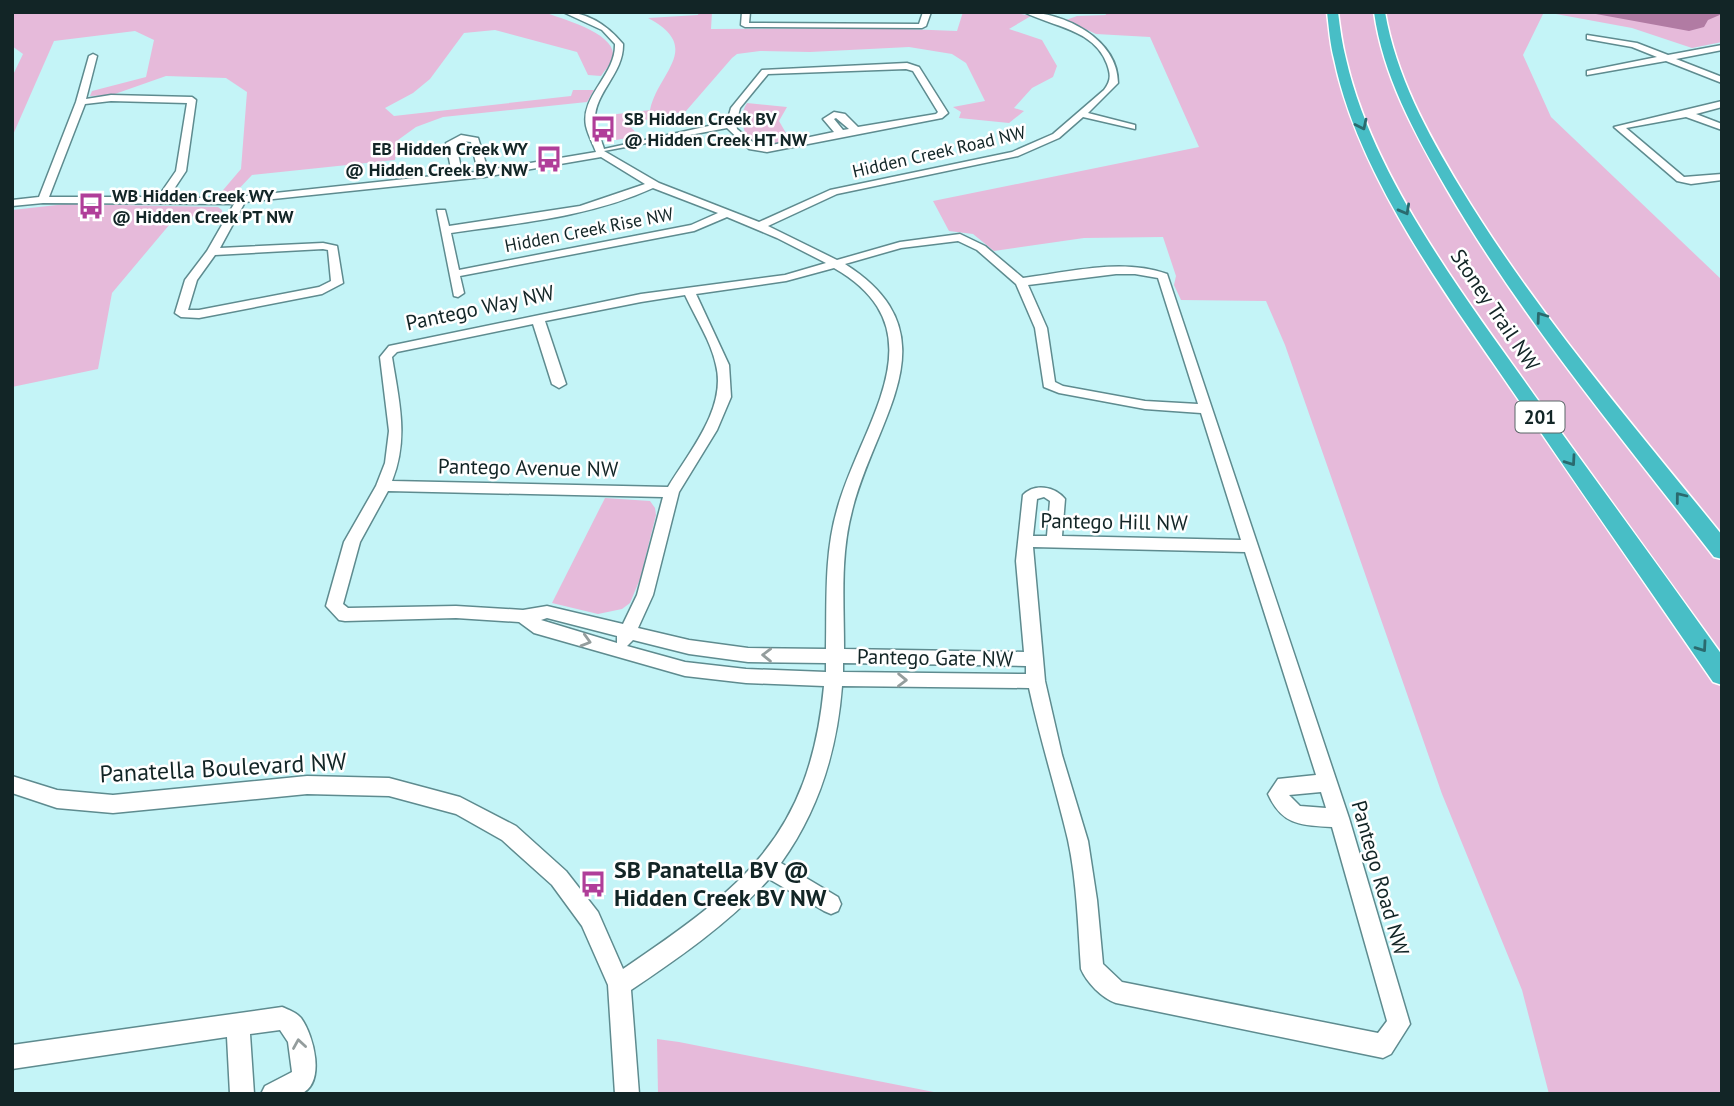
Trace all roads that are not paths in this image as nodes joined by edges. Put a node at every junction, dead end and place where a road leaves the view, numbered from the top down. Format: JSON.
{"nodes":[{"id":1,"x":746,"y":12,"type":"edge"},
{"id":2,"x":928,"y":12,"type":"edge"},
{"id":3,"x":1028,"y":12,"type":"edge"},
{"id":4,"x":1320,"y":12,"type":"edge"},
{"id":5,"x":1332,"y":12,"type":"edge"},
{"id":6,"x":1378,"y":12,"type":"edge"},
{"id":7,"x":1391,"y":12,"type":"edge"},
{"id":8,"x":569,"y":14,"type":"edge"},
{"id":9,"x":1590,"y":37,"type":"dead end"},
{"id":10,"x":1722,"y":47,"type":"edge"},
{"id":11,"x":93,"y":56,"type":"dead end"},
{"id":12,"x":1667,"y":58,"type":"junction"},
{"id":13,"x":1590,"y":73,"type":"dead end"},
{"id":14,"x":1722,"y":80,"type":"edge"},
{"id":15,"x":1351,"y":99,"type":"junction"},
{"id":16,"x":81,"y":102,"type":"junction"},
{"id":17,"x":1722,"y":104,"type":"edge"},
{"id":18,"x":1410,"y":109,"type":"junction"},
{"id":19,"x":1082,"y":114,"type":"junction"},
{"id":20,"x":1687,"y":114,"type":"junction"},
{"id":21,"x":732,"y":127,"type":"junction"},
{"id":22,"x":1132,"y":127,"type":"dead end"},
{"id":23,"x":1722,"y":127,"type":"edge"},
{"id":24,"x":856,"y":130,"type":"junction"},
{"id":25,"x":841,"y":133,"type":"junction"},
{"id":26,"x":605,"y":152,"type":"junction"},
{"id":27,"x":484,"y":173,"type":"junction"},
{"id":28,"x":457,"y":176,"type":"junction"},
{"id":29,"x":1722,"y":177,"type":"edge"},
{"id":30,"x":654,"y":184,"type":"junction"},
{"id":31,"x":43,"y":200,"type":"junction"},
{"id":32,"x":241,"y":200,"type":"junction"},
{"id":33,"x":160,"y":202,"type":"junction"},
{"id":34,"x":12,"y":203,"type":"edge"},
{"id":35,"x":441,"y":212,"type":"dead end"},
{"id":36,"x":728,"y":213,"type":"junction"},
{"id":37,"x":759,"y":226,"type":"junction"},
{"id":38,"x":445,"y":230,"type":"junction"},
{"id":39,"x":212,"y":252,"type":"junction"},
{"id":40,"x":839,"y":266,"type":"junction"},
{"id":41,"x":454,"y":274,"type":"junction"},
{"id":42,"x":1021,"y":282,"type":"junction"},
{"id":43,"x":458,"y":293,"type":"dead end"},
{"id":44,"x":691,"y":298,"type":"junction"},
{"id":45,"x":538,"y":319,"type":"junction"},
{"id":46,"x":559,"y":384,"type":"dead end"},
{"id":47,"x":1206,"y":409,"type":"junction"},
{"id":48,"x":383,"y":486,"type":"junction"},
{"id":49,"x":672,"y":492,"type":"junction"},
{"id":50,"x":1025,"y":541,"type":"junction"},
{"id":51,"x":1055,"y":542,"type":"junction"},
{"id":52,"x":1248,"y":546,"type":"junction"},
{"id":53,"x":1722,"y":551,"type":"edge"},
{"id":54,"x":523,"y":616,"type":"junction"},
{"id":55,"x":629,"y":631,"type":"junction"},
{"id":56,"x":618,"y":650,"type":"junction"},
{"id":57,"x":835,"y":656,"type":"junction"},
{"id":58,"x":1035,"y":671,"type":"junction"},
{"id":59,"x":1722,"y":675,"type":"edge"},
{"id":60,"x":834,"y":679,"type":"junction"},
{"id":61,"x":1327,"y":783,"type":"junction"},
{"id":62,"x":12,"y":784,"type":"edge"},
{"id":63,"x":1339,"y":818,"type":"junction"},
{"id":64,"x":768,"y":867,"type":"junction"},
{"id":65,"x":831,"y":904,"type":"dead end"},
{"id":66,"x":619,"y":985,"type":"junction"},
{"id":67,"x":238,"y":1025,"type":"junction"},
{"id":68,"x":12,"y":1057,"type":"edge"},
{"id":69,"x":242,"y":1094,"type":"edge"},
{"id":70,"x":273,"y":1094,"type":"edge"},
{"id":71,"x":627,"y":1094,"type":"edge"}],
"edges":[{"from":1,"to":2,"type":"street"},
{"from":3,"to":19,"type":"street","name":"Hidden Creek Road NW"},
{"from":4,"to":15,"type":"highway"},
{"from":5,"to":15,"type":"highway","name":"Stoney Trail NW","number":"201"},
{"from":6,"to":18,"type":"highway","name":"Stoney Trail NW"},
{"from":7,"to":18,"type":"highway"},
{"from":8,"to":26,"type":"street"},
{"from":9,"to":12,"type":"street"},
{"from":10,"to":12,"type":"street"},
{"from":11,"to":16,"type":"street"},
{"from":12,"to":13,"type":"street"},
{"from":12,"to":14,"type":"street"},
{"from":15,"to":59,"type":"highway","name":"Stoney Trail NW","number":"201","one_way":true},
{"from":16,"to":31,"type":"street"},
{"from":16,"to":33,"type":"street"},
{"from":17,"to":20,"type":"street"},
{"from":53,"to":18,"type":"highway","name":"Stoney Trail NW","one_way":true},
{"from":19,"to":22,"type":"street"},
{"from":19,"to":37,"type":"street","name":"Hidden Creek Road NW"},
{"from":20,"to":23,"type":"street"},
{"from":20,"to":29,"type":"street"},
{"from":21,"to":24,"type":"street"},
{"from":21,"to":25,"type":"street"},
{"from":21,"to":26,"type":"street"},
{"from":24,"to":25,"type":"street"},
{"from":24,"to":25,"type":"street"},
{"from":26,"to":27,"type":"street"},
{"from":26,"to":30,"type":"street"},
{"from":27,"to":28,"type":"street"},
{"from":27,"to":28,"type":"street"},
{"from":28,"to":32,"type":"street"},
{"from":30,"to":36,"type":"street"},
{"from":30,"to":38,"type":"street","name":"Hidden Creek Rise NW"},
{"from":31,"to":33,"type":"street"},
{"from":31,"to":34,"type":"street"},
{"from":32,"to":33,"type":"street"},
{"from":32,"to":39,"type":"street"},
{"from":35,"to":38,"type":"street"},
{"from":36,"to":37,"type":"street"},
{"from":36,"to":41,"type":"street","name":"Hidden Creek Rise NW"},
{"from":37,"to":40,"type":"street"},
{"from":38,"to":41,"type":"street"},
{"from":39,"to":39,"type":"street"},
{"from":40,"to":42,"type":"street","name":"Pantego Way NW"},
{"from":40,"to":44,"type":"street","name":"Pantego Way NW"},
{"from":40,"to":57,"type":"street"},
{"from":41,"to":43,"type":"street"},
{"from":42,"to":47,"type":"street"},
{"from":42,"to":47,"type":"street","name":"Pantego Road NW"},
{"from":44,"to":45,"type":"street","name":"Pantego Way NW"},
{"from":44,"to":49,"type":"street"},
{"from":45,"to":46,"type":"street"},
{"from":45,"to":48,"type":"street","name":"Pantego Way NW"},
{"from":47,"to":52,"type":"street","name":"Pantego Road NW"},
{"from":48,"to":49,"type":"street","name":"Pantego Avenue NW"},
{"from":48,"to":54,"type":"street","name":"Pantego Way NW"},
{"from":49,"to":55,"type":"street"},
{"from":50,"to":51,"type":"street","name":"Pantego Hill NW"},
{"from":50,"to":51,"type":"street"},
{"from":50,"to":58,"type":"street","name":"Pantego Hill NW"},
{"from":51,"to":52,"type":"street","name":"Pantego Hill NW"},
{"from":52,"to":61,"type":"street","name":"Pantego Road NW"},
{"from":54,"to":55,"type":"street","name":"Pantego Way NW"},
{"from":54,"to":56,"type":"street","name":"Pantego Way NW","one_way":true},
{"from":55,"to":56,"type":"street"},
{"from":57,"to":55,"type":"street","name":"Pantego Way NW","one_way":true},
{"from":56,"to":60,"type":"street","name":"Pantego Way NW"},
{"from":57,"to":58,"type":"street","name":"Pantego Gate NW"},
{"from":57,"to":60,"type":"street"},
{"from":60,"to":58,"type":"street","name":"Pantego Gate NW","one_way":true},
{"from":58,"to":63,"type":"street","name":"Pantego Road NW"},
{"from":60,"to":64,"type":"street"},
{"from":61,"to":63,"type":"street","name":"Pantego Road NW"},
{"from":61,"to":63,"type":"street"},
{"from":62,"to":66,"type":"street","name":"Panatella Boulevard NW"},
{"from":64,"to":65,"type":"street"},
{"from":64,"to":66,"type":"street"},
{"from":66,"to":71,"type":"street","name":"Panatella Boulevard NW"},
{"from":67,"to":68,"type":"street"},
{"from":67,"to":69,"type":"street"},
{"from":70,"to":67,"type":"street","one_way":true}]}
